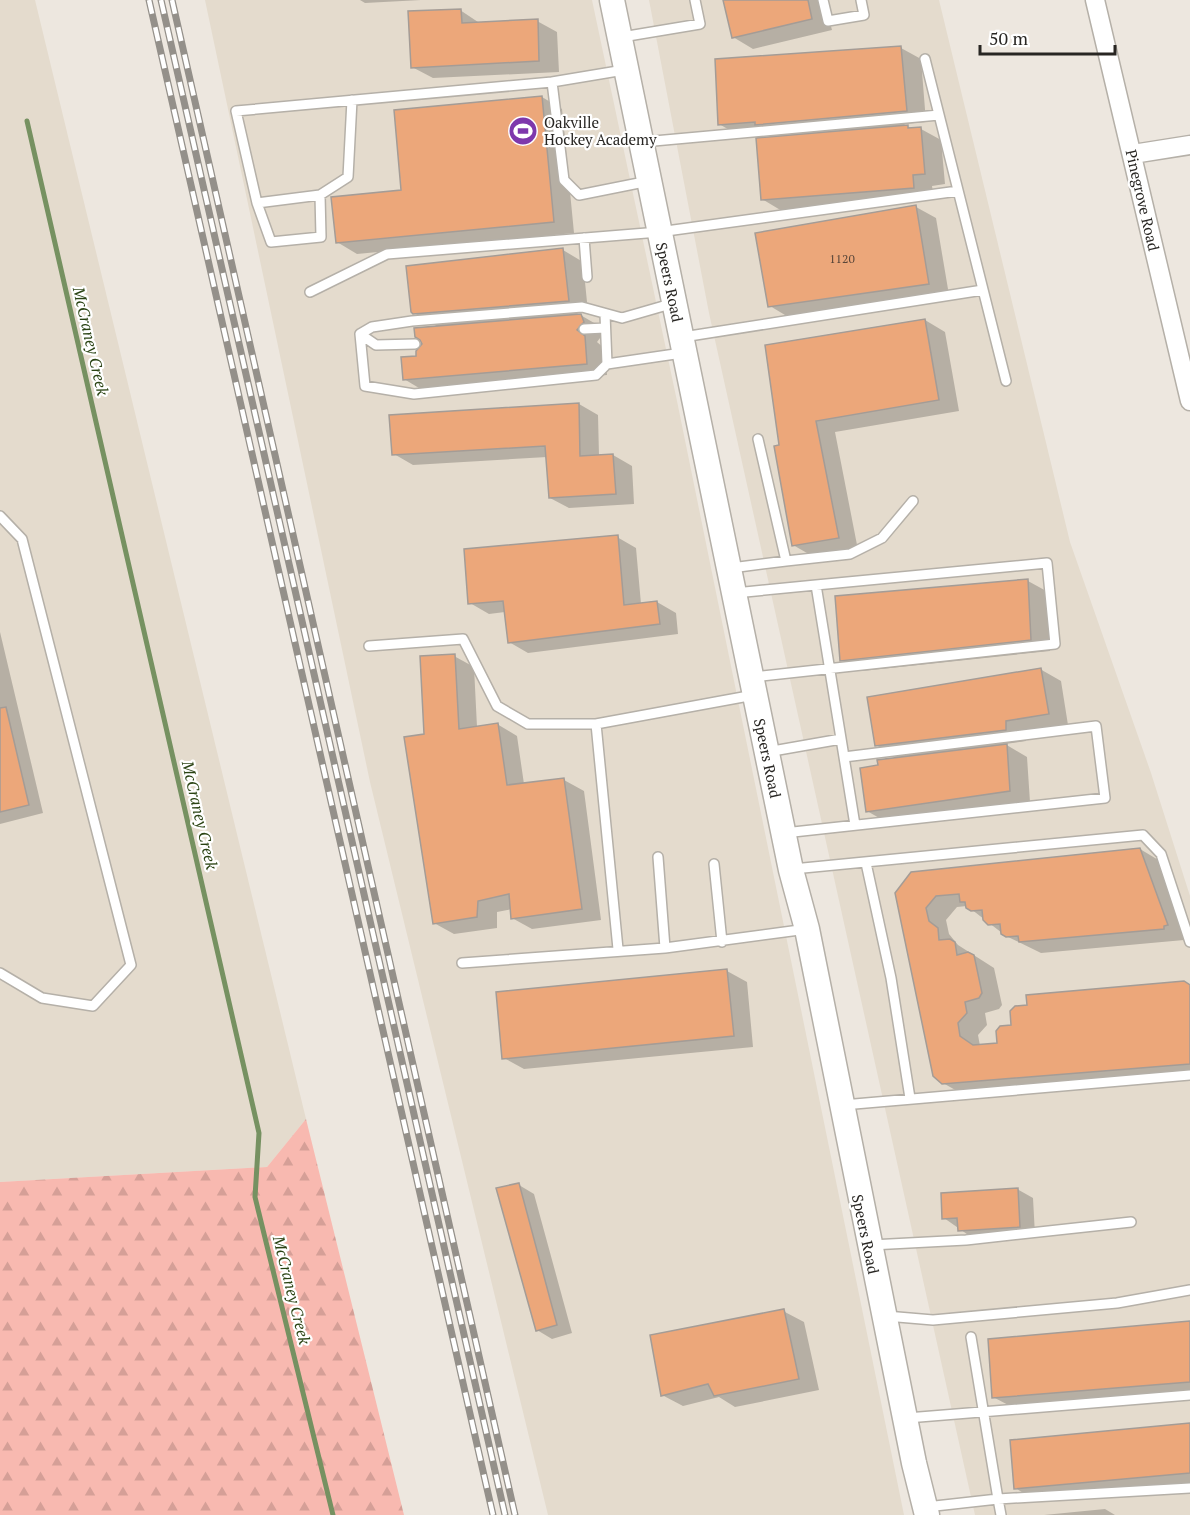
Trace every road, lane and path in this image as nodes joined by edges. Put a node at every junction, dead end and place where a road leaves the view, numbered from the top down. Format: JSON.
{"nodes":[{"id":1,"x":612,"y":0,"type":"edge"},
{"id":2,"x":695,"y":0,"type":"edge"},
{"id":3,"x":823,"y":0,"type":"edge"},
{"id":4,"x":861,"y":0,"type":"edge"},
{"id":5,"x":1095,"y":0,"type":"edge"},
{"id":6,"x":620,"y":38,"type":"junction"},
{"id":7,"x":926,"y":59,"type":"dead end"},
{"id":8,"x":626,"y":70,"type":"junction"},
{"id":9,"x":552,"y":82,"type":"junction"},
{"id":10,"x":352,"y":100,"type":"junction"},
{"id":11,"x":939,"y":115,"type":"junction"},
{"id":12,"x":641,"y":142,"type":"junction"},
{"id":13,"x":1190,"y":145,"type":"edge"},
{"id":14,"x":1133,"y":154,"type":"junction"},
{"id":15,"x":649,"y":181,"type":"junction"},
{"id":16,"x":958,"y":191,"type":"junction"},
{"id":17,"x":320,"y":195,"type":"junction"},
{"id":18,"x":257,"y":203,"type":"junction"},
{"id":19,"x":659,"y":232,"type":"junction"},
{"id":20,"x":584,"y":238,"type":"junction"},
{"id":21,"x":587,"y":277,"type":"dead end"},
{"id":22,"x":983,"y":290,"type":"junction"},
{"id":23,"x":310,"y":292,"type":"dead end"},
{"id":24,"x":674,"y":303,"type":"junction"},
{"id":25,"x":605,"y":314,"type":"junction"},
{"id":26,"x":606,"y":328,"type":"junction"},
{"id":27,"x":584,"y":329,"type":"dead end"},
{"id":28,"x":360,"y":334,"type":"junction"},
{"id":29,"x":415,"y":344,"type":"dead end"},
{"id":30,"x":683,"y":345,"type":"junction"},
{"id":31,"x":607,"y":364,"type":"junction"},
{"id":32,"x":1005,"y":381,"type":"dead end"},
{"id":33,"x":1190,"y":401,"type":"edge"},
{"id":34,"x":758,"y":439,"type":"dead end"},
{"id":35,"x":913,"y":501,"type":"dead end"},
{"id":36,"x":0,"y":516,"type":"edge"},
{"id":37,"x":786,"y":561,"type":"junction"},
{"id":38,"x":729,"y":568,"type":"junction"},
{"id":39,"x":816,"y":585,"type":"junction"},
{"id":40,"x":734,"y":593,"type":"junction"},
{"id":41,"x":369,"y":646,"type":"dead end"},
{"id":42,"x":829,"y":669,"type":"junction"},
{"id":43,"x":754,"y":686,"type":"junction"},
{"id":44,"x":596,"y":724,"type":"junction"},
{"id":45,"x":841,"y":739,"type":"junction"},
{"id":46,"x":767,"y":753,"type":"junction"},
{"id":47,"x":844,"y":757,"type":"junction"},
{"id":48,"x":855,"y":825,"type":"junction"},
{"id":49,"x":784,"y":833,"type":"junction"},
{"id":50,"x":658,"y":857,"type":"dead end"},
{"id":51,"x":866,"y":863,"type":"junction"},
{"id":52,"x":714,"y":864,"type":"dead end"},
{"id":53,"x":791,"y":870,"type":"junction"},
{"id":54,"x":807,"y":929,"type":"junction"},
{"id":55,"x":722,"y":942,"type":"junction"},
{"id":56,"x":1190,"y":942,"type":"edge"},
{"id":57,"x":665,"y":948,"type":"junction"},
{"id":58,"x":618,"y":949,"type":"junction"},
{"id":59,"x":462,"y":963,"type":"dead end"},
{"id":60,"x":0,"y":973,"type":"edge"},
{"id":61,"x":1190,"y":1075,"type":"edge"},
{"id":62,"x":910,"y":1098,"type":"junction"},
{"id":63,"x":840,"y":1105,"type":"junction"},
{"id":64,"x":1131,"y":1222,"type":"dead end"},
{"id":65,"x":869,"y":1245,"type":"junction"},
{"id":66,"x":1190,"y":1290,"type":"edge"},
{"id":67,"x":883,"y":1315,"type":"junction"},
{"id":68,"x":971,"y":1337,"type":"dead end"},
{"id":69,"x":1190,"y":1395,"type":"edge"},
{"id":70,"x":984,"y":1411,"type":"junction"},
{"id":71,"x":904,"y":1418,"type":"junction"},
{"id":72,"x":1190,"y":1488,"type":"edge"},
{"id":73,"x":998,"y":1499,"type":"junction"},
{"id":74,"x":926,"y":1511,"type":"edge"},
{"id":75,"x":1001,"y":1515,"type":"edge"}],
"edges":[{"from":1,"to":6,"type":"main road","name":"Speers Road"},
{"from":2,"to":6,"type":"lane"},
{"from":3,"to":4,"type":"lane"},
{"from":5,"to":14,"type":"street","name":"Pinegrove Road"},
{"from":6,"to":8,"type":"main road","name":"Speers Road"},
{"from":7,"to":11,"type":"lane"},
{"from":8,"to":9,"type":"lane"},
{"from":8,"to":12,"type":"main road","name":"Speers Road"},
{"from":9,"to":10,"type":"lane"},
{"from":9,"to":15,"type":"lane"},
{"from":10,"to":17,"type":"lane"},
{"from":10,"to":18,"type":"lane"},
{"from":11,"to":12,"type":"lane"},
{"from":11,"to":16,"type":"lane"},
{"from":12,"to":15,"type":"main road","name":"Speers Road"},
{"from":13,"to":14,"type":"street"},
{"from":14,"to":33,"type":"street","name":"Pinegrove Road"},
{"from":15,"to":19,"type":"main road","name":"Speers Road"},
{"from":16,"to":19,"type":"lane"},
{"from":16,"to":22,"type":"lane"},
{"from":17,"to":18,"type":"lane"},
{"from":17,"to":18,"type":"lane"},
{"from":19,"to":20,"type":"lane"},
{"from":19,"to":24,"type":"main road","name":"Speers Road"},
{"from":20,"to":21,"type":"lane"},
{"from":20,"to":23,"type":"lane"},
{"from":22,"to":30,"type":"lane"},
{"from":22,"to":32,"type":"lane"},
{"from":24,"to":25,"type":"lane"},
{"from":24,"to":30,"type":"main road","name":"Speers Road"},
{"from":25,"to":26,"type":"lane"},
{"from":25,"to":28,"type":"lane"},
{"from":26,"to":27,"type":"lane"},
{"from":26,"to":31,"type":"lane"},
{"from":28,"to":29,"type":"lane"},
{"from":28,"to":31,"type":"lane"},
{"from":30,"to":31,"type":"lane"},
{"from":30,"to":38,"type":"main road","name":"Speers Road"},
{"from":34,"to":37,"type":"lane"},
{"from":35,"to":37,"type":"lane"},
{"from":36,"to":60,"type":"lane"},
{"from":37,"to":38,"type":"lane"},
{"from":38,"to":40,"type":"main road","name":"Speers Road"},
{"from":39,"to":40,"type":"lane"},
{"from":39,"to":42,"type":"lane"},
{"from":39,"to":42,"type":"lane"},
{"from":40,"to":43,"type":"main road","name":"Speers Road"},
{"from":41,"to":44,"type":"lane"},
{"from":42,"to":43,"type":"lane"},
{"from":42,"to":45,"type":"lane"},
{"from":43,"to":44,"type":"lane"},
{"from":43,"to":46,"type":"main road","name":"Speers Road"},
{"from":44,"to":58,"type":"lane"},
{"from":45,"to":46,"type":"lane"},
{"from":45,"to":47,"type":"lane"},
{"from":46,"to":49,"type":"main road","name":"Speers Road"},
{"from":47,"to":48,"type":"lane"},
{"from":47,"to":48,"type":"lane"},
{"from":48,"to":49,"type":"lane"},
{"from":49,"to":53,"type":"main road","name":"Speers Road"},
{"from":50,"to":57,"type":"lane"},
{"from":51,"to":53,"type":"lane"},
{"from":51,"to":56,"type":"lane"},
{"from":51,"to":62,"type":"lane"},
{"from":52,"to":55,"type":"lane"},
{"from":53,"to":54,"type":"main road","name":"Speers Road"},
{"from":54,"to":55,"type":"lane"},
{"from":54,"to":63,"type":"main road","name":"Speers Road"},
{"from":55,"to":57,"type":"lane"},
{"from":57,"to":58,"type":"lane"},
{"from":58,"to":59,"type":"lane"},
{"from":61,"to":62,"type":"lane"},
{"from":62,"to":63,"type":"lane"},
{"from":63,"to":65,"type":"main road","name":"Speers Road"},
{"from":64,"to":65,"type":"lane"},
{"from":65,"to":67,"type":"main road","name":"Speers Road"},
{"from":66,"to":67,"type":"lane"},
{"from":67,"to":71,"type":"main road","name":"Speers Road"},
{"from":68,"to":70,"type":"lane"},
{"from":69,"to":70,"type":"lane"},
{"from":70,"to":71,"type":"lane"},
{"from":70,"to":73,"type":"lane"},
{"from":71,"to":74,"type":"main road","name":"Speers Road"},
{"from":72,"to":73,"type":"lane"},
{"from":73,"to":74,"type":"lane"},
{"from":73,"to":75,"type":"lane"}]}
